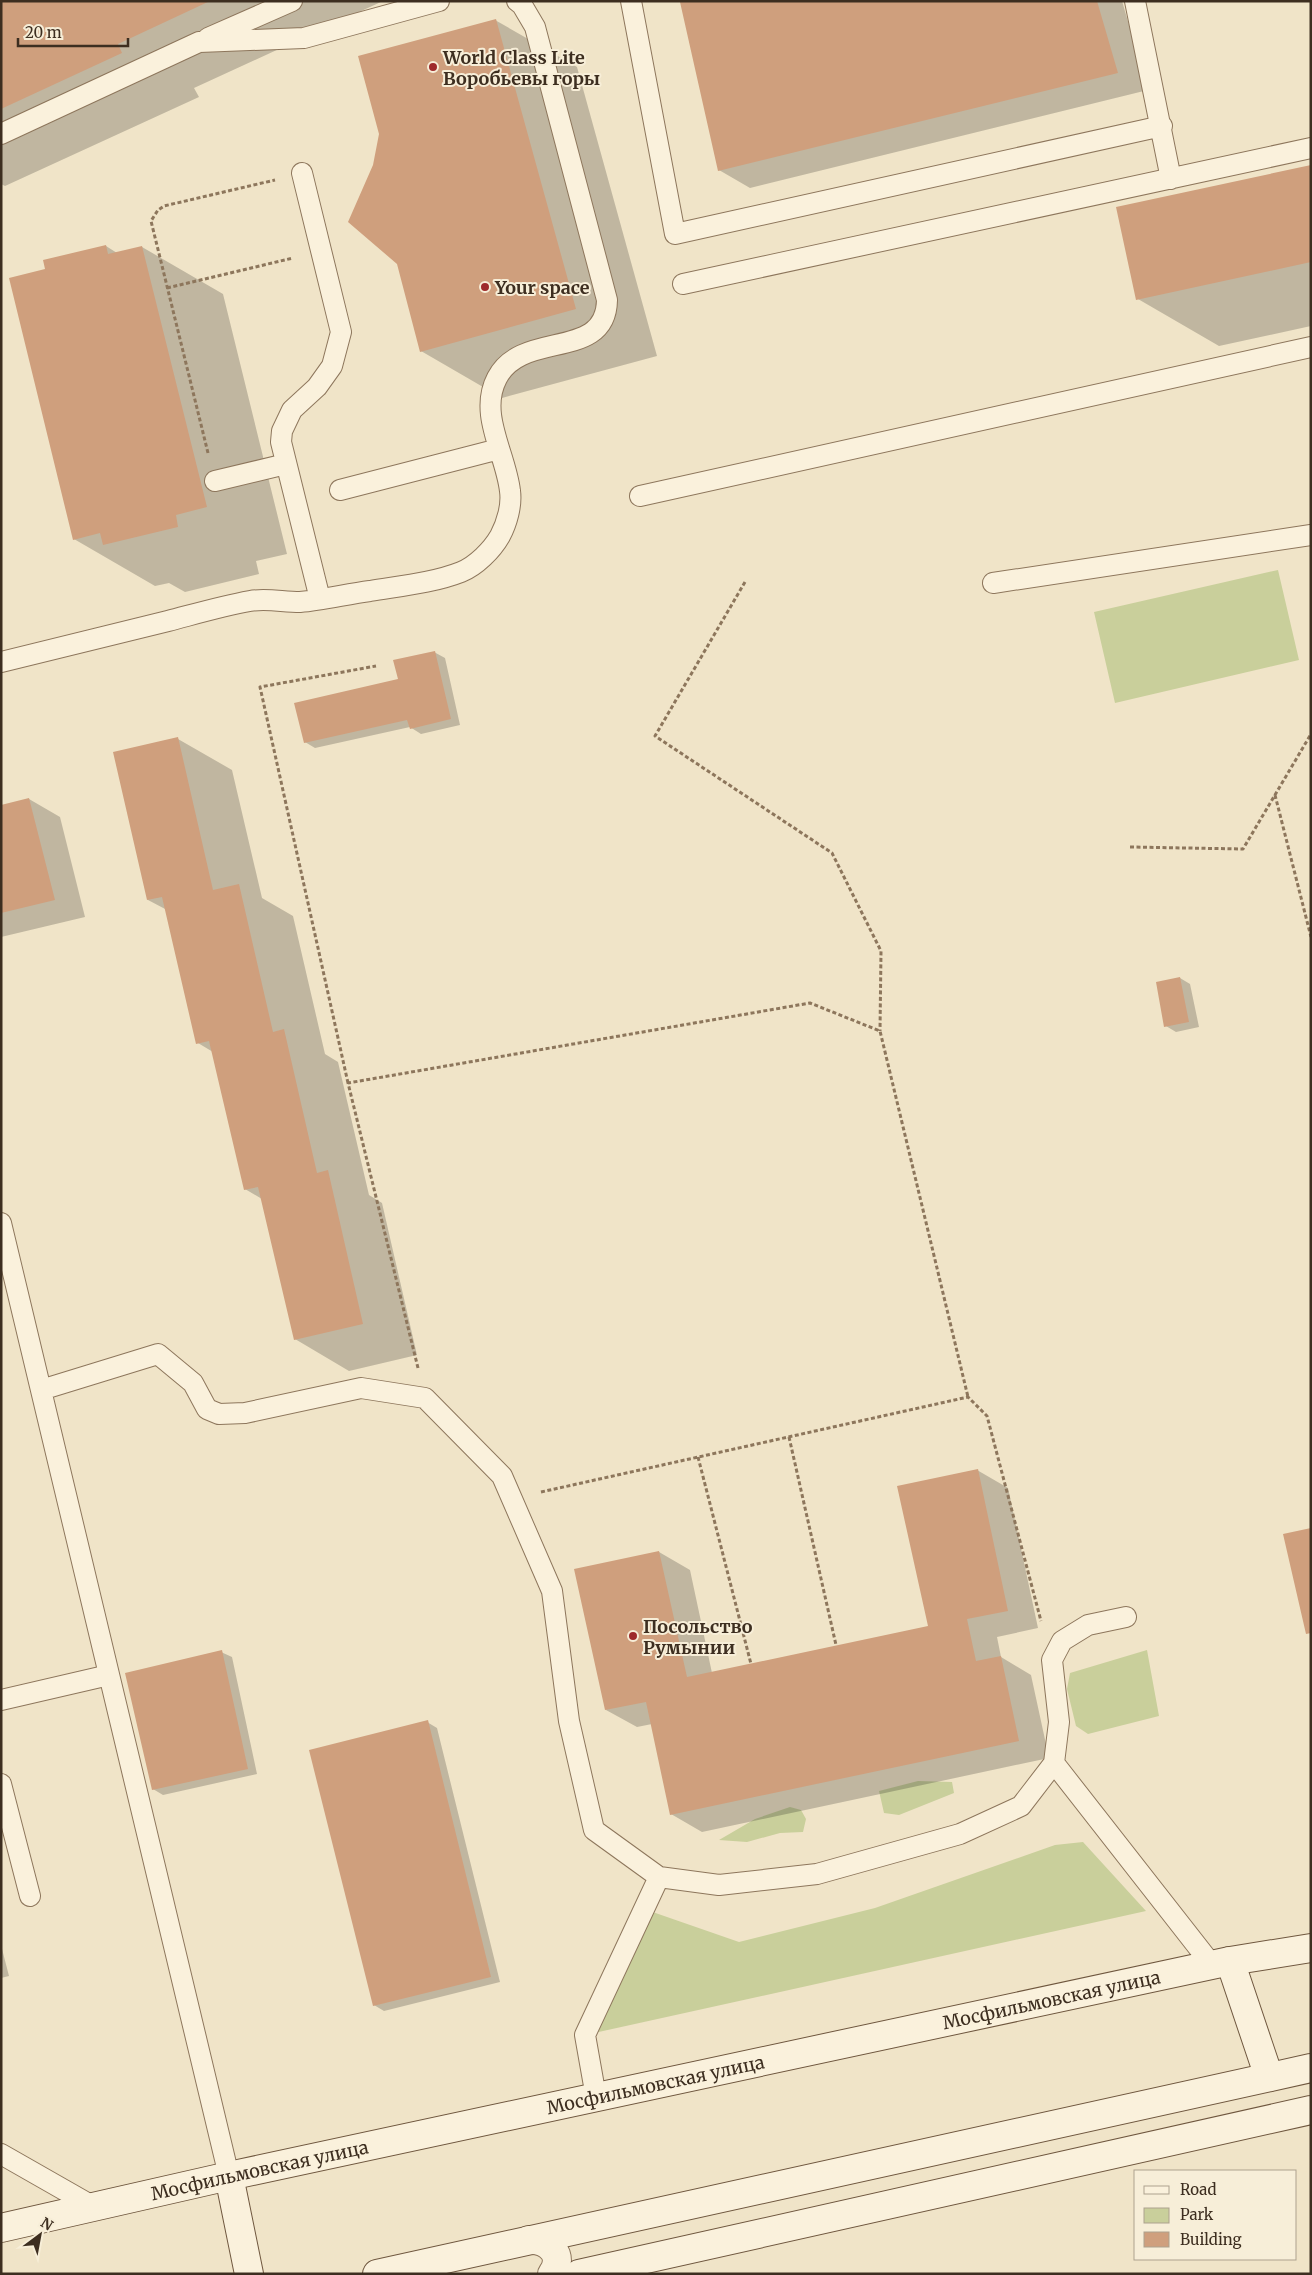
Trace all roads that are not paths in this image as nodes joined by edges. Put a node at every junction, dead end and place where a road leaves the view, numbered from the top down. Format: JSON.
{"nodes":[{"id":1,"x":292,"y":1,"type":"edge"},
{"id":2,"x":438,"y":1,"type":"edge"},
{"id":3,"x":517,"y":1,"type":"edge"},
{"id":4,"x":631,"y":1,"type":"edge"},
{"id":5,"x":1135,"y":1,"type":"edge"},
{"id":6,"x":199,"y":42,"type":"junction"},
{"id":7,"x":1162,"y":126,"type":"junction"},
{"id":8,"x":1,"y":134,"type":"edge"},
{"id":9,"x":1311,"y":148,"type":"edge"},
{"id":10,"x":302,"y":173,"type":"road end"},
{"id":11,"x":1171,"y":179,"type":"junction"},
{"id":12,"x":683,"y":284,"type":"dead end"},
{"id":13,"x":1311,"y":347,"type":"edge"},
{"id":14,"x":499,"y":449,"type":"junction"},
{"id":15,"x":286,"y":464,"type":"junction"},
{"id":16,"x":215,"y":481,"type":"road end"},
{"id":17,"x":340,"y":490,"type":"dead end"},
{"id":18,"x":640,"y":496,"type":"dead end"},
{"id":19,"x":1311,"y":535,"type":"edge"},
{"id":20,"x":993,"y":583,"type":"dead end"},
{"id":21,"x":320,"y":599,"type":"junction"},
{"id":22,"x":1,"y":662,"type":"edge"},
{"id":23,"x":1,"y":1223,"type":"edge"},
{"id":24,"x":42,"y":1390,"type":"junction"},
{"id":25,"x":1126,"y":1617,"type":"dead end"},
{"id":26,"x":109,"y":1675,"type":"junction"},
{"id":27,"x":1,"y":1700,"type":"edge"},
{"id":28,"x":1054,"y":1763,"type":"junction"},
{"id":29,"x":1,"y":1784,"type":"edge"},
{"id":30,"x":659,"y":1877,"type":"junction"},
{"id":31,"x":30,"y":1896,"type":"dead end"},
{"id":32,"x":1311,"y":1948,"type":"edge"},
{"id":33,"x":1221,"y":1963,"type":"junction"},
{"id":34,"x":1311,"y":2068,"type":"edge"},
{"id":35,"x":1269,"y":2077,"type":"junction"},
{"id":36,"x":596,"y":2097,"type":"junction"},
{"id":37,"x":1311,"y":2110,"type":"edge"},
{"id":38,"x":1,"y":2154,"type":"edge"},
{"id":39,"x":229,"y":2176,"type":"junction"},
{"id":40,"x":94,"y":2207,"type":"junction"},
{"id":41,"x":1,"y":2228,"type":"edge"},
{"id":42,"x":529,"y":2240,"type":"junction"},
{"id":43,"x":249,"y":2274,"type":"edge"},
{"id":44,"x":377,"y":2274,"type":"edge"},
{"id":45,"x":552,"y":2274,"type":"edge"},
{"id":46,"x":579,"y":2274,"type":"edge"}],
"edges":[{"from":1,"to":6,"type":"lane"},
{"from":2,"to":6,"type":"lane"},
{"from":3,"to":14,"type":"lane"},
{"from":4,"to":7,"type":"lane"},
{"from":5,"to":7,"type":"lane"},
{"from":6,"to":8,"type":"lane"},
{"from":7,"to":11,"type":"lane"},
{"from":9,"to":11,"type":"lane"},
{"from":10,"to":15,"type":"lane"},
{"from":11,"to":12,"type":"lane"},
{"from":13,"to":18,"type":"lane"},
{"from":14,"to":17,"type":"lane"},
{"from":14,"to":21,"type":"lane"},
{"from":15,"to":16,"type":"lane"},
{"from":15,"to":21,"type":"lane"},
{"from":19,"to":20,"type":"lane"},
{"from":21,"to":22,"type":"lane"},
{"from":23,"to":24,"type":"lane"},
{"from":24,"to":26,"type":"lane"},
{"from":24,"to":30,"type":"lane"},
{"from":25,"to":28,"type":"lane"},
{"from":26,"to":27,"type":"lane"},
{"from":26,"to":39,"type":"lane"},
{"from":28,"to":30,"type":"lane"},
{"from":28,"to":33,"type":"lane"},
{"from":29,"to":31,"type":"lane"},
{"from":30,"to":36,"type":"lane"},
{"from":32,"to":33,"type":"main road","name":"Мосфильмовская улица"},
{"from":33,"to":35,"type":"main road"},
{"from":33,"to":36,"type":"main road","name":"Мосфильмовская улица"},
{"from":34,"to":35,"type":"main road"},
{"from":35,"to":42,"type":"main road"},
{"from":36,"to":39,"type":"main road","name":"Мосфильмовская улица"},
{"from":37,"to":46,"type":"main road"},
{"from":38,"to":40,"type":"lane"},
{"from":39,"to":40,"type":"main road","name":"Мосфильмовская улица"},
{"from":39,"to":43,"type":"main road"},
{"from":40,"to":41,"type":"main road","name":"Мосфильмовская улица"},
{"from":42,"to":44,"type":"main road"},
{"from":42,"to":45,"type":"main road"}]}
